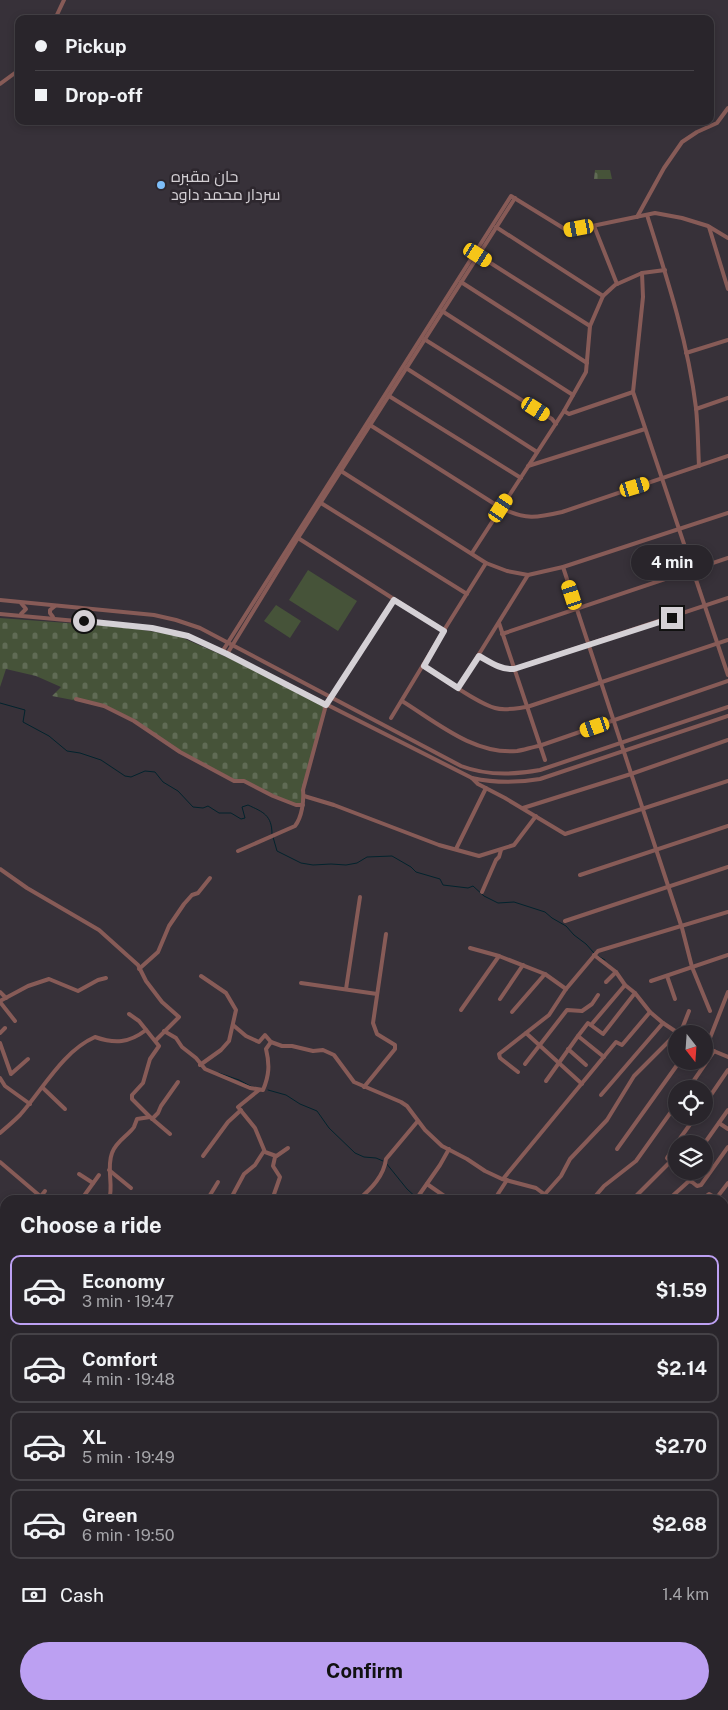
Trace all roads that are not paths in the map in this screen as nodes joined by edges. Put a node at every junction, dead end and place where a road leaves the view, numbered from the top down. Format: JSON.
{"nodes":[{"id":1,"x":64,"y":0,"type":"edge"},
{"id":2,"x":57,"y":15,"type":"edge"},
{"id":3,"x":15,"y":73,"type":"edge"},
{"id":4,"x":0,"y":84,"type":"edge"},
{"id":5,"x":728,"y":108,"type":"edge"},
{"id":6,"x":713,"y":125,"type":"edge"},
{"id":7,"x":714,"y":125,"type":"edge"},
{"id":8,"x":513,"y":197,"type":"junction"},
{"id":9,"x":647,"y":215,"type":"junction"},
{"id":10,"x":637,"y":217,"type":"junction"},
{"id":11,"x":496,"y":226,"type":"junction"},
{"id":12,"x":594,"y":226,"type":"junction"},
{"id":13,"x":708,"y":226,"type":"junction"},
{"id":14,"x":728,"y":238,"type":"edge"},
{"id":15,"x":478,"y":255,"type":"junction"},
{"id":16,"x":664,"y":270,"type":"junction"},
{"id":17,"x":642,"y":273,"type":"junction"},
{"id":18,"x":461,"y":282,"type":"junction"},
{"id":19,"x":617,"y":284,"type":"junction"},
{"id":20,"x":728,"y":290,"type":"edge"},
{"id":21,"x":603,"y":296,"type":"junction"},
{"id":22,"x":442,"y":311,"type":"junction"},
{"id":23,"x":590,"y":326,"type":"junction"},
{"id":24,"x":424,"y":339,"type":"junction"},
{"id":25,"x":728,"y":340,"type":"edge"},
{"id":26,"x":686,"y":354,"type":"junction"},
{"id":27,"x":587,"y":363,"type":"junction"},
{"id":28,"x":406,"y":368,"type":"junction"},
{"id":29,"x":633,"y":392,"type":"junction"},
{"id":30,"x":573,"y":395,"type":"junction"},
{"id":31,"x":389,"y":396,"type":"junction"},
{"id":32,"x":728,"y":398,"type":"edge"},
{"id":33,"x":696,"y":408,"type":"junction"},
{"id":34,"x":564,"y":411,"type":"junction"},
{"id":35,"x":556,"y":424,"type":"junction"},
{"id":36,"x":370,"y":425,"type":"junction"},
{"id":37,"x":645,"y":429,"type":"junction"},
{"id":38,"x":538,"y":452,"type":"junction"},
{"id":39,"x":728,"y":456,"type":"edge"},
{"id":40,"x":698,"y":466,"type":"junction"},
{"id":41,"x":528,"y":467,"type":"junction"},
{"id":42,"x":339,"y":470,"type":"junction"},
{"id":43,"x":521,"y":478,"type":"junction"},
{"id":44,"x":662,"y":479,"type":"junction"},
{"id":45,"x":320,"y":503,"type":"junction"},
{"id":46,"x":501,"y":508,"type":"junction"},
{"id":47,"x":728,"y":513,"type":"edge"},
{"id":48,"x":680,"y":529,"type":"junction"},
{"id":49,"x":297,"y":537,"type":"junction"},
{"id":50,"x":472,"y":553,"type":"junction"},
{"id":51,"x":728,"y":558,"type":"edge"},
{"id":52,"x":486,"y":563,"type":"junction"},
{"id":53,"x":563,"y":567,"type":"junction"},
{"id":54,"x":693,"y":570,"type":"junction"},
{"id":55,"x":528,"y":575,"type":"junction"},
{"id":56,"x":467,"y":594,"type":"junction"},
{"id":57,"x":728,"y":598,"type":"edge"},
{"id":58,"x":0,"y":600,"type":"edge"},
{"id":59,"x":394,"y":600,"type":"junction"},
{"id":60,"x":20,"y":602,"type":"junction"},
{"id":61,"x":57,"y":606,"type":"junction"},
{"id":62,"x":704,"y":606,"type":"junction"},
{"id":63,"x":577,"y":609,"type":"junction"},
{"id":64,"x":0,"y":614,"type":"edge"},
{"id":65,"x":19,"y":615,"type":"junction"},
{"id":66,"x":54,"y":618,"type":"junction"},
{"id":67,"x":499,"y":623,"type":"junction"},
{"id":68,"x":444,"y":631,"type":"junction"},
{"id":69,"x":502,"y":634,"type":"junction"},
{"id":70,"x":728,"y":640,"type":"edge"},
{"id":71,"x":717,"y":643,"type":"junction"},
{"id":72,"x":230,"y":644,"type":"junction"},
{"id":73,"x":589,"y":646,"type":"junction"},
{"id":74,"x":222,"y":652,"type":"junction"},
{"id":75,"x":227,"y":654,"type":"junction"},
{"id":76,"x":479,"y":656,"type":"junction"},
{"id":77,"x":424,"y":666,"type":"junction"},
{"id":78,"x":514,"y":669,"type":"junction"},
{"id":79,"x":728,"y":675,"type":"edge"},
{"id":80,"x":728,"y":681,"type":"edge"},
{"id":81,"x":601,"y":682,"type":"junction"},
{"id":82,"x":458,"y":688,"type":"junction"},
{"id":83,"x":330,"y":698,"type":"junction"},
{"id":84,"x":76,"y":700,"type":"dead end"},
{"id":85,"x":402,"y":701,"type":"junction"},
{"id":86,"x":326,"y":705,"type":"junction"},
{"id":87,"x":527,"y":707,"type":"junction"},
{"id":88,"x":728,"y":707,"type":"edge"},
{"id":89,"x":728,"y":716,"type":"edge"},
{"id":90,"x":392,"y":718,"type":"dead end"},
{"id":91,"x":614,"y":720,"type":"junction"},
{"id":92,"x":728,"y":740,"type":"edge"},
{"id":93,"x":622,"y":744,"type":"junction"},
{"id":94,"x":539,"y":746,"type":"junction"},
{"id":95,"x":624,"y":751,"type":"junction"},
{"id":96,"x":545,"y":760,"type":"dead end"},
{"id":97,"x":631,"y":774,"type":"junction"},
{"id":98,"x":472,"y":778,"type":"junction"},
{"id":99,"x":728,"y":781,"type":"edge"},
{"id":100,"x":486,"y":788,"type":"junction"},
{"id":101,"x":304,"y":796,"type":"junction"},
{"id":102,"x":303,"y":805,"type":"junction"},
{"id":103,"x":522,"y":808,"type":"junction"},
{"id":104,"x":643,"y":809,"type":"junction"},
{"id":105,"x":536,"y":816,"type":"junction"},
{"id":106,"x":728,"y":826,"type":"edge"},
{"id":107,"x":456,"y":849,"type":"junction"},
{"id":108,"x":501,"y":850,"type":"junction"},
{"id":109,"x":656,"y":850,"type":"junction"},
{"id":110,"x":238,"y":852,"type":"dead end"},
{"id":111,"x":728,"y":868,"type":"edge"},
{"id":112,"x":0,"y":869,"type":"edge"},
{"id":113,"x":580,"y":875,"type":"dead end"},
{"id":114,"x":210,"y":878,"type":"dead end"},
{"id":115,"x":669,"y":887,"type":"junction"},
{"id":116,"x":482,"y":892,"type":"dead end"},
{"id":117,"x":360,"y":897,"type":"dead end"},
{"id":118,"x":728,"y":912,"type":"edge"},
{"id":119,"x":565,"y":921,"type":"dead end"},
{"id":120,"x":682,"y":928,"type":"junction"},
{"id":121,"x":386,"y":934,"type":"dead end"},
{"id":122,"x":470,"y":948,"type":"dead end"},
{"id":123,"x":499,"y":956,"type":"junction"},
{"id":124,"x":594,"y":956,"type":"junction"},
{"id":125,"x":728,"y":956,"type":"edge"},
{"id":126,"x":523,"y":965,"type":"junction"},
{"id":127,"x":692,"y":967,"type":"junction"},
{"id":128,"x":140,"y":969,"type":"junction"},
{"id":129,"x":616,"y":972,"type":"junction"},
{"id":130,"x":545,"y":974,"type":"junction"},
{"id":131,"x":201,"y":976,"type":"dead end"},
{"id":132,"x":667,"y":976,"type":"junction"},
{"id":133,"x":106,"y":978,"type":"dead end"},
{"id":134,"x":651,"y":981,"type":"dead end"},
{"id":135,"x":606,"y":982,"type":"dead end"},
{"id":136,"x":301,"y":983,"type":"dead end"},
{"id":137,"x":625,"y":985,"type":"junction"},
{"id":138,"x":346,"y":989,"type":"junction"},
{"id":139,"x":566,"y":989,"type":"junction"},
{"id":140,"x":0,"y":992,"type":"edge"},
{"id":141,"x":728,"y":992,"type":"edge"},
{"id":142,"x":635,"y":993,"type":"junction"},
{"id":143,"x":377,"y":994,"type":"junction"},
{"id":144,"x":598,"y":995,"type":"dead end"},
{"id":145,"x":6,"y":998,"type":"junction"},
{"id":146,"x":500,"y":999,"type":"dead end"},
{"id":147,"x":675,"y":999,"type":"dead end"},
{"id":148,"x":0,"y":1002,"type":"edge"},
{"id":149,"x":462,"y":1010,"type":"dead end"},
{"id":150,"x":689,"y":1011,"type":"dead end"},
{"id":151,"x":710,"y":1011,"type":"dead end"},
{"id":152,"x":512,"y":1012,"type":"dead end"},
{"id":153,"x":650,"y":1012,"type":"junction"},
{"id":154,"x":128,"y":1014,"type":"dead end"},
{"id":155,"x":15,"y":1021,"type":"dead end"},
{"id":156,"x":662,"y":1023,"type":"junction"},
{"id":157,"x":591,"y":1025,"type":"junction"},
{"id":158,"x":682,"y":1025,"type":"edge"},
{"id":159,"x":233,"y":1026,"type":"junction"},
{"id":160,"x":668,"y":1027,"type":"edge"},
{"id":161,"x":5,"y":1028,"type":"dead end"},
{"id":162,"x":713,"y":1028,"type":"edge"},
{"id":163,"x":146,"y":1030,"type":"junction"},
{"id":164,"x":164,"y":1031,"type":"junction"},
{"id":165,"x":0,"y":1033,"type":"edge"},
{"id":166,"x":526,"y":1033,"type":"junction"},
{"id":167,"x":578,"y":1036,"type":"junction"},
{"id":168,"x":156,"y":1040,"type":"junction"},
{"id":169,"x":271,"y":1042,"type":"junction"},
{"id":170,"x":0,"y":1043,"type":"edge"},
{"id":171,"x":668,"y":1044,"type":"edge"},
{"id":172,"x":540,"y":1045,"type":"junction"},
{"id":173,"x":568,"y":1049,"type":"junction"},
{"id":174,"x":714,"y":1051,"type":"joint"},
{"id":175,"x":2,"y":1053,"type":"edge"},
{"id":176,"x":604,"y":1057,"type":"junction"},
{"id":177,"x":728,"y":1057,"type":"edge"},
{"id":178,"x":28,"y":1059,"type":"dead end"},
{"id":179,"x":559,"y":1062,"type":"junction"},
{"id":180,"x":525,"y":1064,"type":"dead end"},
{"id":181,"x":200,"y":1065,"type":"junction"},
{"id":182,"x":586,"y":1065,"type":"dead end"},
{"id":183,"x":674,"y":1070,"type":"edge"},
{"id":184,"x":728,"y":1070,"type":"edge"},
{"id":185,"x":518,"y":1072,"type":"dead end"},
{"id":186,"x":0,"y":1078,"type":"edge"},
{"id":187,"x":694,"y":1080,"type":"edge"},
{"id":188,"x":546,"y":1081,"type":"dead end"},
{"id":189,"x":178,"y":1082,"type":"dead end"},
{"id":190,"x":582,"y":1084,"type":"junction"},
{"id":191,"x":364,"y":1087,"type":"junction"},
{"id":192,"x":42,"y":1088,"type":"junction"},
{"id":193,"x":259,"y":1090,"type":"junction"},
{"id":194,"x":713,"y":1091,"type":"edge"},
{"id":195,"x":601,"y":1095,"type":"dead end"},
{"id":196,"x":30,"y":1104,"type":"junction"},
{"id":197,"x":65,"y":1109,"type":"dead end"},
{"id":198,"x":241,"y":1110,"type":"junction"},
{"id":199,"x":728,"y":1110,"type":"edge"},
{"id":200,"x":668,"y":1116,"type":"edge"},
{"id":201,"x":151,"y":1118,"type":"junction"},
{"id":202,"x":417,"y":1122,"type":"junction"},
{"id":203,"x":719,"y":1123,"type":"junction"},
{"id":204,"x":728,"y":1129,"type":"edge"},
{"id":205,"x":0,"y":1133,"type":"edge"},
{"id":206,"x":170,"y":1134,"type":"dead end"},
{"id":207,"x":710,"y":1135,"type":"edge"},
{"id":208,"x":728,"y":1147,"type":"edge"},
{"id":209,"x":288,"y":1148,"type":"dead end"},
{"id":210,"x":449,"y":1149,"type":"junction"},
{"id":211,"x":617,"y":1149,"type":"dead end"},
{"id":212,"x":264,"y":1151,"type":"junction"},
{"id":213,"x":204,"y":1156,"type":"dead end"},
{"id":214,"x":276,"y":1156,"type":"junction"},
{"id":215,"x":0,"y":1162,"type":"edge"},
{"id":216,"x":668,"y":1164,"type":"edge"},
{"id":217,"x":713,"y":1167,"type":"edge"},
{"id":218,"x":109,"y":1170,"type":"junction"},
{"id":219,"x":80,"y":1174,"type":"dead end"},
{"id":220,"x":99,"y":1175,"type":"dead end"},
{"id":221,"x":505,"y":1179,"type":"junction"},
{"id":222,"x":690,"y":1180,"type":"joint"},
{"id":223,"x":704,"y":1180,"type":"edge"},
{"id":224,"x":218,"y":1182,"type":"dead end"},
{"id":225,"x":93,"y":1183,"type":"junction"},
{"id":226,"x":728,"y":1183,"type":"edge"},
{"id":227,"x":427,"y":1184,"type":"junction"},
{"id":228,"x":131,"y":1188,"type":"dead end"},
{"id":229,"x":45,"y":1191,"type":"dead end"},
{"id":230,"x":545,"y":1194,"type":"joint"},
{"id":231,"x":36,"y":1195,"type":"edge"},
{"id":232,"x":42,"y":1195,"type":"edge"},
{"id":233,"x":81,"y":1195,"type":"edge"},
{"id":234,"x":110,"y":1195,"type":"edge"},
{"id":235,"x":210,"y":1195,"type":"edge"},
{"id":236,"x":233,"y":1195,"type":"edge"},
{"id":237,"x":274,"y":1195,"type":"edge"},
{"id":238,"x":364,"y":1195,"type":"edge"},
{"id":239,"x":419,"y":1195,"type":"edge"},
{"id":240,"x":443,"y":1195,"type":"edge"},
{"id":241,"x":497,"y":1195,"type":"edge"},
{"id":242,"x":596,"y":1195,"type":"edge"},
{"id":243,"x":637,"y":1195,"type":"edge"},
{"id":244,"x":674,"y":1195,"type":"edge"},
{"id":245,"x":719,"y":1195,"type":"edge"}],
"edges":[{"from":1,"to":2,"type":"street"},
{"from":3,"to":4,"type":"street"},
{"from":5,"to":7,"type":"street"},
{"from":6,"to":10,"type":"street"},
{"from":8,"to":11,"type":"street"},
{"from":8,"to":12,"type":"street"},
{"from":8,"to":42,"type":"street"},
{"from":9,"to":10,"type":"street"},
{"from":9,"to":13,"type":"street"},
{"from":9,"to":16,"type":"street"},
{"from":10,"to":12,"type":"street"},
{"from":11,"to":15,"type":"street"},
{"from":11,"to":21,"type":"street"},
{"from":12,"to":19,"type":"street"},
{"from":13,"to":14,"type":"street"},
{"from":13,"to":20,"type":"street"},
{"from":15,"to":18,"type":"street"},
{"from":15,"to":23,"type":"street"},
{"from":16,"to":17,"type":"street"},
{"from":16,"to":26,"type":"street"},
{"from":17,"to":19,"type":"street"},
{"from":17,"to":29,"type":"street"},
{"from":18,"to":22,"type":"street"},
{"from":18,"to":27,"type":"street"},
{"from":19,"to":21,"type":"street"},
{"from":21,"to":23,"type":"street"},
{"from":22,"to":24,"type":"street"},
{"from":22,"to":30,"type":"street"},
{"from":23,"to":27,"type":"street"},
{"from":24,"to":28,"type":"street"},
{"from":24,"to":35,"type":"street"},
{"from":25,"to":26,"type":"street"},
{"from":26,"to":33,"type":"street"},
{"from":27,"to":30,"type":"street"},
{"from":28,"to":31,"type":"street"},
{"from":28,"to":38,"type":"street"},
{"from":29,"to":34,"type":"street"},
{"from":29,"to":37,"type":"street"},
{"from":30,"to":34,"type":"street"},
{"from":31,"to":36,"type":"street"},
{"from":31,"to":43,"type":"street"},
{"from":32,"to":33,"type":"street"},
{"from":33,"to":40,"type":"street"},
{"from":34,"to":35,"type":"street"},
{"from":35,"to":38,"type":"street"},
{"from":36,"to":42,"type":"street"},
{"from":36,"to":46,"type":"street"},
{"from":37,"to":41,"type":"street"},
{"from":37,"to":44,"type":"street"},
{"from":38,"to":41,"type":"street"},
{"from":39,"to":40,"type":"street"},
{"from":40,"to":44,"type":"street"},
{"from":41,"to":43,"type":"street"},
{"from":42,"to":45,"type":"street"},
{"from":42,"to":49,"type":"street"},
{"from":42,"to":50,"type":"street"},
{"from":43,"to":46,"type":"street"},
{"from":44,"to":46,"type":"street"},
{"from":44,"to":48,"type":"street"},
{"from":45,"to":49,"type":"street"},
{"from":45,"to":56,"type":"street"},
{"from":46,"to":50,"type":"street"},
{"from":47,"to":48,"type":"street"},
{"from":48,"to":53,"type":"street"},
{"from":48,"to":54,"type":"street"},
{"from":49,"to":59,"type":"street"},
{"from":49,"to":72,"type":"street"},
{"from":50,"to":52,"type":"street"},
{"from":51,"to":54,"type":"street"},
{"from":52,"to":55,"type":"street"},
{"from":52,"to":56,"type":"street"},
{"from":53,"to":55,"type":"street"},
{"from":53,"to":63,"type":"street"},
{"from":54,"to":62,"type":"street"},
{"from":54,"to":63,"type":"street"},
{"from":55,"to":67,"type":"street"},
{"from":56,"to":68,"type":"street"},
{"from":57,"to":62,"type":"street"},
{"from":58,"to":60,"type":"street"},
{"from":59,"to":68,"type":"street"},
{"from":59,"to":83,"type":"street"},
{"from":60,"to":61,"type":"street"},
{"from":60,"to":65,"type":"street"},
{"from":61,"to":66,"type":"street"},
{"from":61,"to":72,"type":"street"},
{"from":62,"to":71,"type":"street"},
{"from":62,"to":73,"type":"street"},
{"from":63,"to":69,"type":"street"},
{"from":63,"to":73,"type":"street"},
{"from":64,"to":65,"type":"street"},
{"from":65,"to":66,"type":"street"},
{"from":66,"to":74,"type":"street"},
{"from":67,"to":69,"type":"street"},
{"from":67,"to":76,"type":"street"},
{"from":68,"to":77,"type":"street"},
{"from":69,"to":78,"type":"street"},
{"from":70,"to":71,"type":"street"},
{"from":71,"to":79,"type":"street"},
{"from":71,"to":81,"type":"street"},
{"from":72,"to":74,"type":"street"},
{"from":72,"to":75,"type":"street"},
{"from":72,"to":83,"type":"street"},
{"from":73,"to":78,"type":"street"},
{"from":73,"to":81,"type":"street"},
{"from":74,"to":75,"type":"street"},
{"from":75,"to":86,"type":"street"},
{"from":76,"to":78,"type":"street"},
{"from":76,"to":82,"type":"street"},
{"from":77,"to":82,"type":"street"},
{"from":77,"to":85,"type":"street"},
{"from":78,"to":87,"type":"street"},
{"from":80,"to":91,"type":"street"},
{"from":81,"to":87,"type":"street"},
{"from":81,"to":91,"type":"street"},
{"from":82,"to":87,"type":"street"},
{"from":83,"to":86,"type":"street"},
{"from":83,"to":93,"type":"street"},
{"from":84,"to":102,"type":"street"},
{"from":85,"to":90,"type":"street"},
{"from":85,"to":94,"type":"street"},
{"from":86,"to":98,"type":"street"},
{"from":86,"to":101,"type":"street"},
{"from":87,"to":94,"type":"street"},
{"from":88,"to":93,"type":"street"},
{"from":89,"to":95,"type":"street"},
{"from":91,"to":93,"type":"street"},
{"from":91,"to":94,"type":"street"},
{"from":92,"to":97,"type":"street"},
{"from":93,"to":95,"type":"street"},
{"from":94,"to":96,"type":"street"},
{"from":95,"to":97,"type":"street"},
{"from":95,"to":98,"type":"street"},
{"from":97,"to":103,"type":"street"},
{"from":97,"to":104,"type":"street"},
{"from":98,"to":100,"type":"street"},
{"from":99,"to":104,"type":"street"},
{"from":100,"to":103,"type":"street"},
{"from":100,"to":107,"type":"street"},
{"from":101,"to":102,"type":"street"},
{"from":101,"to":107,"type":"street"},
{"from":102,"to":110,"type":"street"},
{"from":103,"to":105,"type":"street"},
{"from":104,"to":105,"type":"street"},
{"from":104,"to":109,"type":"street"},
{"from":105,"to":108,"type":"street"},
{"from":106,"to":109,"type":"street"},
{"from":107,"to":108,"type":"street"},
{"from":108,"to":116,"type":"street"},
{"from":109,"to":113,"type":"street"},
{"from":109,"to":115,"type":"street"},
{"from":111,"to":115,"type":"street"},
{"from":112,"to":128,"type":"street"},
{"from":114,"to":128,"type":"street"},
{"from":115,"to":119,"type":"street"},
{"from":115,"to":120,"type":"street"},
{"from":117,"to":138,"type":"street"},
{"from":118,"to":120,"type":"street"},
{"from":120,"to":124,"type":"street"},
{"from":120,"to":127,"type":"street"},
{"from":121,"to":143,"type":"street"},
{"from":122,"to":123,"type":"street"},
{"from":123,"to":126,"type":"street"},
{"from":123,"to":149,"type":"street"},
{"from":124,"to":129,"type":"street"},
{"from":124,"to":139,"type":"street"},
{"from":125,"to":127,"type":"street"},
{"from":126,"to":130,"type":"street"},
{"from":126,"to":146,"type":"street"},
{"from":127,"to":132,"type":"street"},
{"from":127,"to":151,"type":"street"},
{"from":128,"to":164,"type":"street"},
{"from":129,"to":135,"type":"street"},
{"from":129,"to":137,"type":"street"},
{"from":130,"to":139,"type":"street"},
{"from":130,"to":152,"type":"street"},
{"from":131,"to":159,"type":"street"},
{"from":132,"to":134,"type":"street"},
{"from":132,"to":147,"type":"street"},
{"from":133,"to":145,"type":"street"},
{"from":136,"to":138,"type":"street"},
{"from":137,"to":142,"type":"street"},
{"from":137,"to":157,"type":"street"},
{"from":138,"to":143,"type":"street"},
{"from":139,"to":166,"type":"street"},
{"from":140,"to":145,"type":"street"},
{"from":141,"to":162,"type":"street"},
{"from":142,"to":153,"type":"street"},
{"from":142,"to":157,"type":"street"},
{"from":143,"to":191,"type":"street"},
{"from":144,"to":172,"type":"street"},
{"from":145,"to":148,"type":"street"},
{"from":148,"to":155,"type":"street"},
{"from":150,"to":158,"type":"street"},
{"from":153,"to":156,"type":"street"},
{"from":153,"to":176,"type":"street"},
{"from":154,"to":163,"type":"street"},
{"from":156,"to":160,"type":"street"},
{"from":156,"to":195,"type":"street"},
{"from":157,"to":167,"type":"street"},
{"from":159,"to":169,"type":"street"},
{"from":159,"to":181,"type":"street"},
{"from":161,"to":165,"type":"street"},
{"from":163,"to":168,"type":"street"},
{"from":163,"to":192,"type":"street"},
{"from":164,"to":168,"type":"street"},
{"from":164,"to":181,"type":"street"},
{"from":166,"to":172,"type":"street"},
{"from":166,"to":185,"type":"street"},
{"from":167,"to":173,"type":"street"},
{"from":167,"to":176,"type":"street"},
{"from":168,"to":201,"type":"street"},
{"from":169,"to":191,"type":"street"},
{"from":169,"to":193,"type":"street"},
{"from":170,"to":175,"type":"street"},
{"from":171,"to":230,"type":"street"},
{"from":172,"to":179,"type":"street"},
{"from":172,"to":180,"type":"street"},
{"from":173,"to":179,"type":"street"},
{"from":173,"to":182,"type":"street"},
{"from":174,"to":177,"type":"street"},
{"from":174,"to":187,"type":"street"},
{"from":175,"to":178,"type":"street"},
{"from":176,"to":190,"type":"street"},
{"from":179,"to":188,"type":"street"},
{"from":179,"to":190,"type":"street"},
{"from":181,"to":193,"type":"street"},
{"from":183,"to":211,"type":"street"},
{"from":184,"to":194,"type":"street"},
{"from":186,"to":196,"type":"street"},
{"from":189,"to":201,"type":"street"},
{"from":190,"to":221,"type":"street"},
{"from":191,"to":202,"type":"street"},
{"from":192,"to":196,"type":"street"},
{"from":192,"to":197,"type":"street"},
{"from":193,"to":198,"type":"street"},
{"from":196,"to":205,"type":"street"},
{"from":198,"to":212,"type":"street"},
{"from":198,"to":213,"type":"street"},
{"from":199,"to":203,"type":"street"},
{"from":200,"to":242,"type":"street"},
{"from":201,"to":206,"type":"street"},
{"from":201,"to":218,"type":"street"},
{"from":202,"to":210,"type":"street"},
{"from":202,"to":238,"type":"street"},
{"from":203,"to":204,"type":"street"},
{"from":203,"to":207,"type":"street"},
{"from":208,"to":217,"type":"street"},
{"from":209,"to":214,"type":"street"},
{"from":210,"to":221,"type":"street"},
{"from":210,"to":227,"type":"street"},
{"from":212,"to":214,"type":"street"},
{"from":212,"to":236,"type":"street"},
{"from":214,"to":237,"type":"street"},
{"from":215,"to":231,"type":"street"},
{"from":216,"to":243,"type":"street"},
{"from":218,"to":228,"type":"street"},
{"from":218,"to":234,"type":"street"},
{"from":219,"to":225,"type":"street"},
{"from":220,"to":225,"type":"street"},
{"from":221,"to":230,"type":"street"},
{"from":221,"to":241,"type":"street"},
{"from":222,"to":223,"type":"street"},
{"from":222,"to":244,"type":"street"},
{"from":224,"to":235,"type":"street"},
{"from":225,"to":233,"type":"street"},
{"from":226,"to":245,"type":"street"},
{"from":227,"to":239,"type":"street"},
{"from":227,"to":240,"type":"street"},
{"from":229,"to":232,"type":"street"}]}
